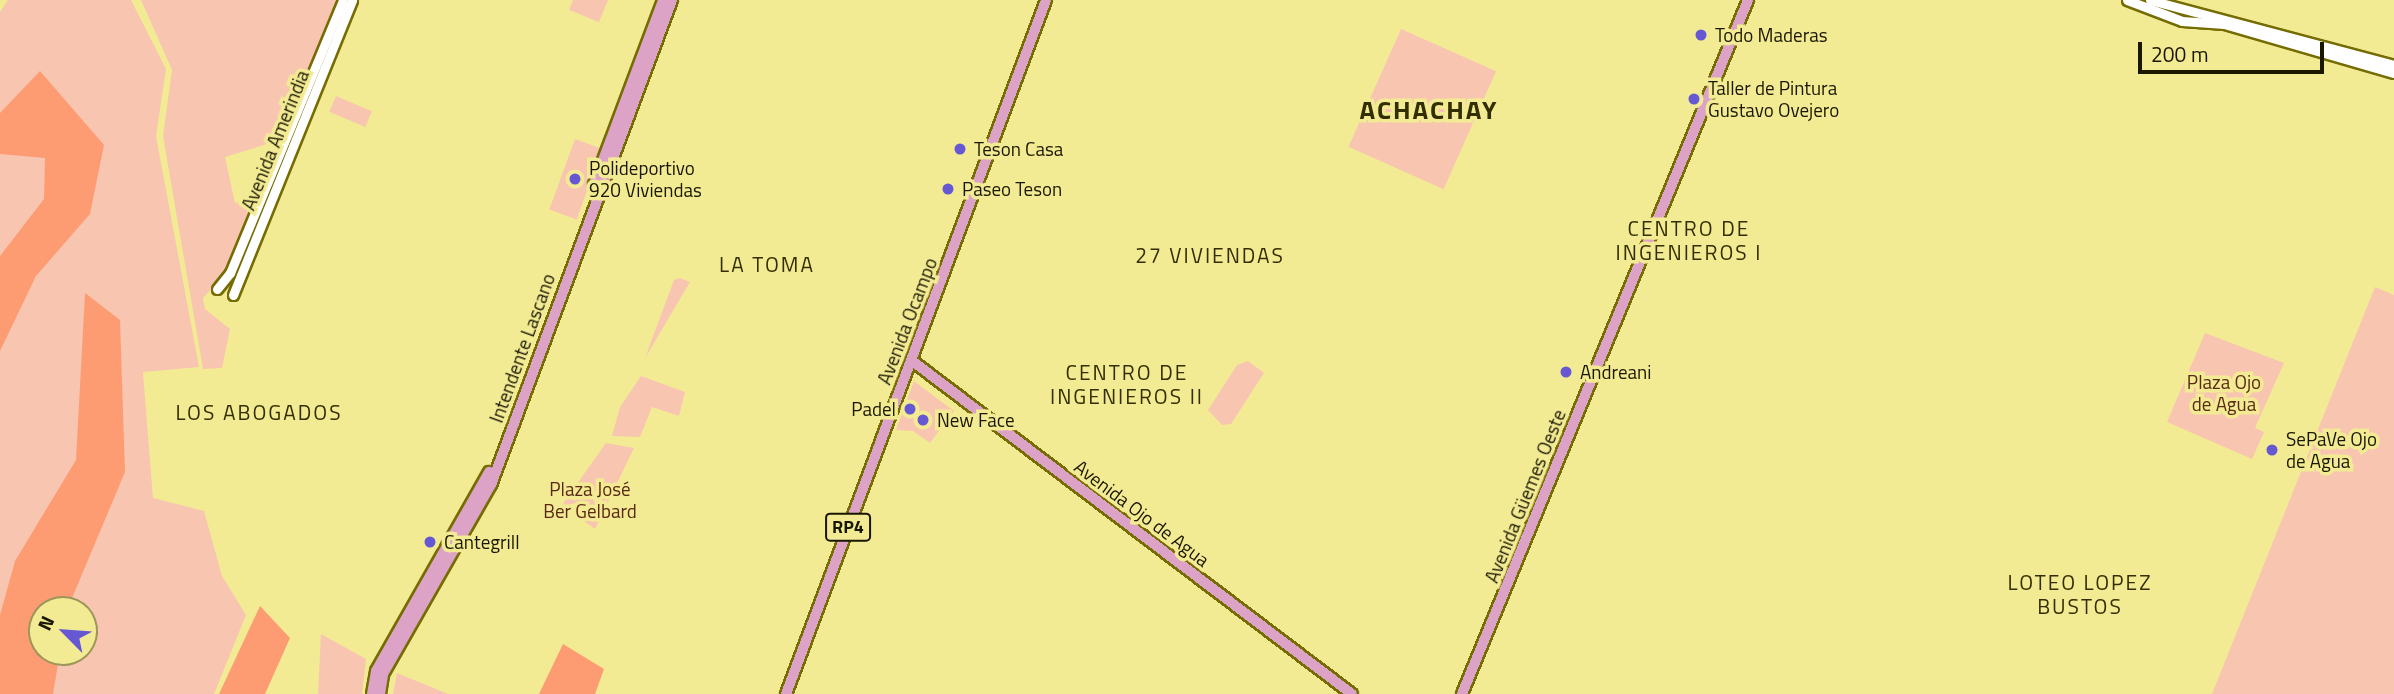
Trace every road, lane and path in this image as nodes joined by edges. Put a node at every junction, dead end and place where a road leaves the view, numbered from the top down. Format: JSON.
{"nodes":[{"id":1,"x":343,"y":0,"type":"edge"},
{"id":2,"x":352,"y":0,"type":"edge"},
{"id":3,"x":663,"y":0,"type":"edge"},
{"id":4,"x":672,"y":0,"type":"edge"},
{"id":5,"x":1046,"y":0,"type":"edge"},
{"id":6,"x":1748,"y":0,"type":"edge"},
{"id":7,"x":2127,"y":0,"type":"edge"},
{"id":8,"x":2150,"y":0,"type":"edge"},
{"id":9,"x":2394,"y":65,"type":"edge"},
{"id":10,"x":2394,"y":74,"type":"edge"},
{"id":11,"x":217,"y":289,"type":"dead end"},
{"id":12,"x":233,"y":295,"type":"dead end"},
{"id":13,"x":911,"y":360,"type":"junction"},
{"id":14,"x":372,"y":694,"type":"edge"},
{"id":15,"x":380,"y":694,"type":"edge"},
{"id":16,"x":786,"y":694,"type":"edge"},
{"id":17,"x":1352,"y":694,"type":"edge"},
{"id":18,"x":1462,"y":694,"type":"edge"}],
"edges":[{"from":1,"to":11,"type":"street"},
{"from":2,"to":12,"type":"street","name":"Avenida Amerindia"},
{"from":3,"to":14,"type":"main road","name":"Intendente Lascano"},
{"from":4,"to":15,"type":"main road","name":"Intendente Lascano"},
{"from":5,"to":13,"type":"main road","name":"Avenida Ocampo","number":"RP4"},
{"from":6,"to":18,"type":"main road","name":"Avenida Güemes Oeste"},
{"from":7,"to":10,"type":"street"},
{"from":8,"to":9,"type":"street"},
{"from":13,"to":16,"type":"main road","name":"Avenida Ocampo","number":"RP4"},
{"from":13,"to":17,"type":"main road","name":"Avenida Ojo de Agua"}]}
